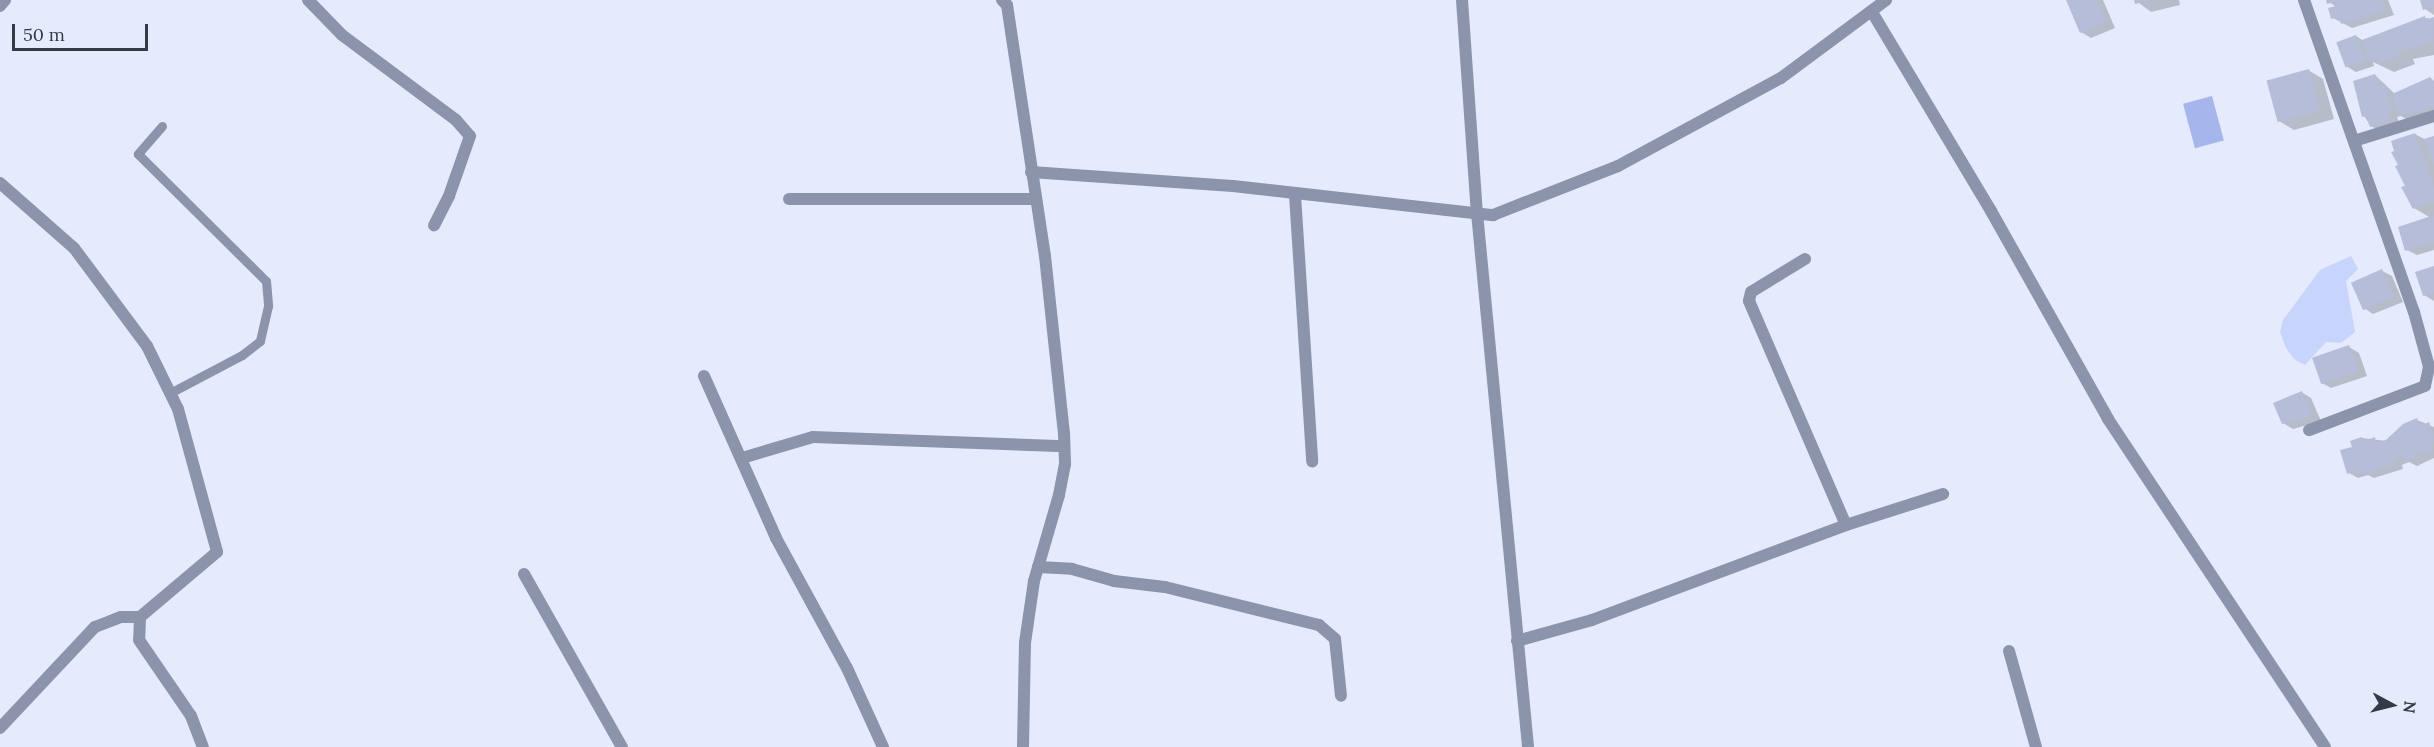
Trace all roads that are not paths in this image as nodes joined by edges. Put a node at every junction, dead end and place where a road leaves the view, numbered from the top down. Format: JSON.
{"nodes":[{"id":1,"x":5,"y":0,"type":"edge"},
{"id":2,"x":308,"y":0,"type":"edge"},
{"id":3,"x":1002,"y":0,"type":"edge"},
{"id":4,"x":1462,"y":0,"type":"edge"},
{"id":5,"x":1886,"y":0,"type":"edge"},
{"id":6,"x":2304,"y":0,"type":"edge"},
{"id":7,"x":0,"y":6,"type":"edge"},
{"id":8,"x":1872,"y":12,"type":"junction"},
{"id":9,"x":2434,"y":116,"type":"edge"},
{"id":10,"x":162,"y":126,"type":"dead end"},
{"id":11,"x":2354,"y":141,"type":"junction"},
{"id":12,"x":1031,"y":172,"type":"junction"},
{"id":13,"x":0,"y":183,"type":"edge"},
{"id":14,"x":1295,"y":195,"type":"junction"},
{"id":15,"x":789,"y":199,"type":"dead end"},
{"id":16,"x":1035,"y":200,"type":"junction"},
{"id":17,"x":1477,"y":213,"type":"junction"},
{"id":18,"x":434,"y":225,"type":"dead end"},
{"id":19,"x":1805,"y":259,"type":"dead end"},
{"id":20,"x":704,"y":376,"type":"dead end"},
{"id":21,"x":170,"y":393,"type":"junction"},
{"id":22,"x":2308,"y":430,"type":"dead end"},
{"id":23,"x":1064,"y":446,"type":"junction"},
{"id":24,"x":742,"y":458,"type":"junction"},
{"id":25,"x":1312,"y":461,"type":"dead end"},
{"id":26,"x":1942,"y":494,"type":"dead end"},
{"id":27,"x":1846,"y":525,"type":"junction"},
{"id":28,"x":1038,"y":567,"type":"junction"},
{"id":29,"x":524,"y":574,"type":"dead end"},
{"id":30,"x":141,"y":617,"type":"junction"},
{"id":31,"x":1517,"y":641,"type":"junction"},
{"id":32,"x":2009,"y":651,"type":"dead end"},
{"id":33,"x":1341,"y":696,"type":"dead end"},
{"id":34,"x":0,"y":728,"type":"edge"},
{"id":35,"x":203,"y":747,"type":"edge"},
{"id":36,"x":622,"y":747,"type":"edge"},
{"id":37,"x":883,"y":747,"type":"edge"},
{"id":38,"x":1023,"y":747,"type":"edge"},
{"id":39,"x":1528,"y":747,"type":"edge"},
{"id":40,"x":2036,"y":747,"type":"edge"},
{"id":41,"x":2325,"y":747,"type":"edge"}],
"edges":[{"from":1,"to":7,"type":"street"},
{"from":2,"to":18,"type":"street"},
{"from":3,"to":12,"type":"street"},
{"from":4,"to":17,"type":"street"},
{"from":5,"to":8,"type":"street"},
{"from":6,"to":11,"type":"street"},
{"from":8,"to":17,"type":"street"},
{"from":8,"to":41,"type":"street"},
{"from":9,"to":11,"type":"street"},
{"from":10,"to":21,"type":"lane"},
{"from":11,"to":22,"type":"street"},
{"from":12,"to":14,"type":"street"},
{"from":12,"to":16,"type":"street"},
{"from":13,"to":21,"type":"street"},
{"from":14,"to":17,"type":"street"},
{"from":14,"to":25,"type":"street"},
{"from":15,"to":16,"type":"street"},
{"from":16,"to":23,"type":"street"},
{"from":17,"to":31,"type":"street"},
{"from":19,"to":27,"type":"street"},
{"from":20,"to":24,"type":"street"},
{"from":21,"to":30,"type":"street"},
{"from":23,"to":24,"type":"street"},
{"from":23,"to":28,"type":"street"},
{"from":24,"to":37,"type":"street"},
{"from":26,"to":27,"type":"street"},
{"from":27,"to":31,"type":"street"},
{"from":28,"to":33,"type":"street"},
{"from":28,"to":38,"type":"street"},
{"from":29,"to":36,"type":"street"},
{"from":30,"to":34,"type":"street"},
{"from":30,"to":35,"type":"street"},
{"from":31,"to":39,"type":"street"},
{"from":32,"to":40,"type":"street"}]}
